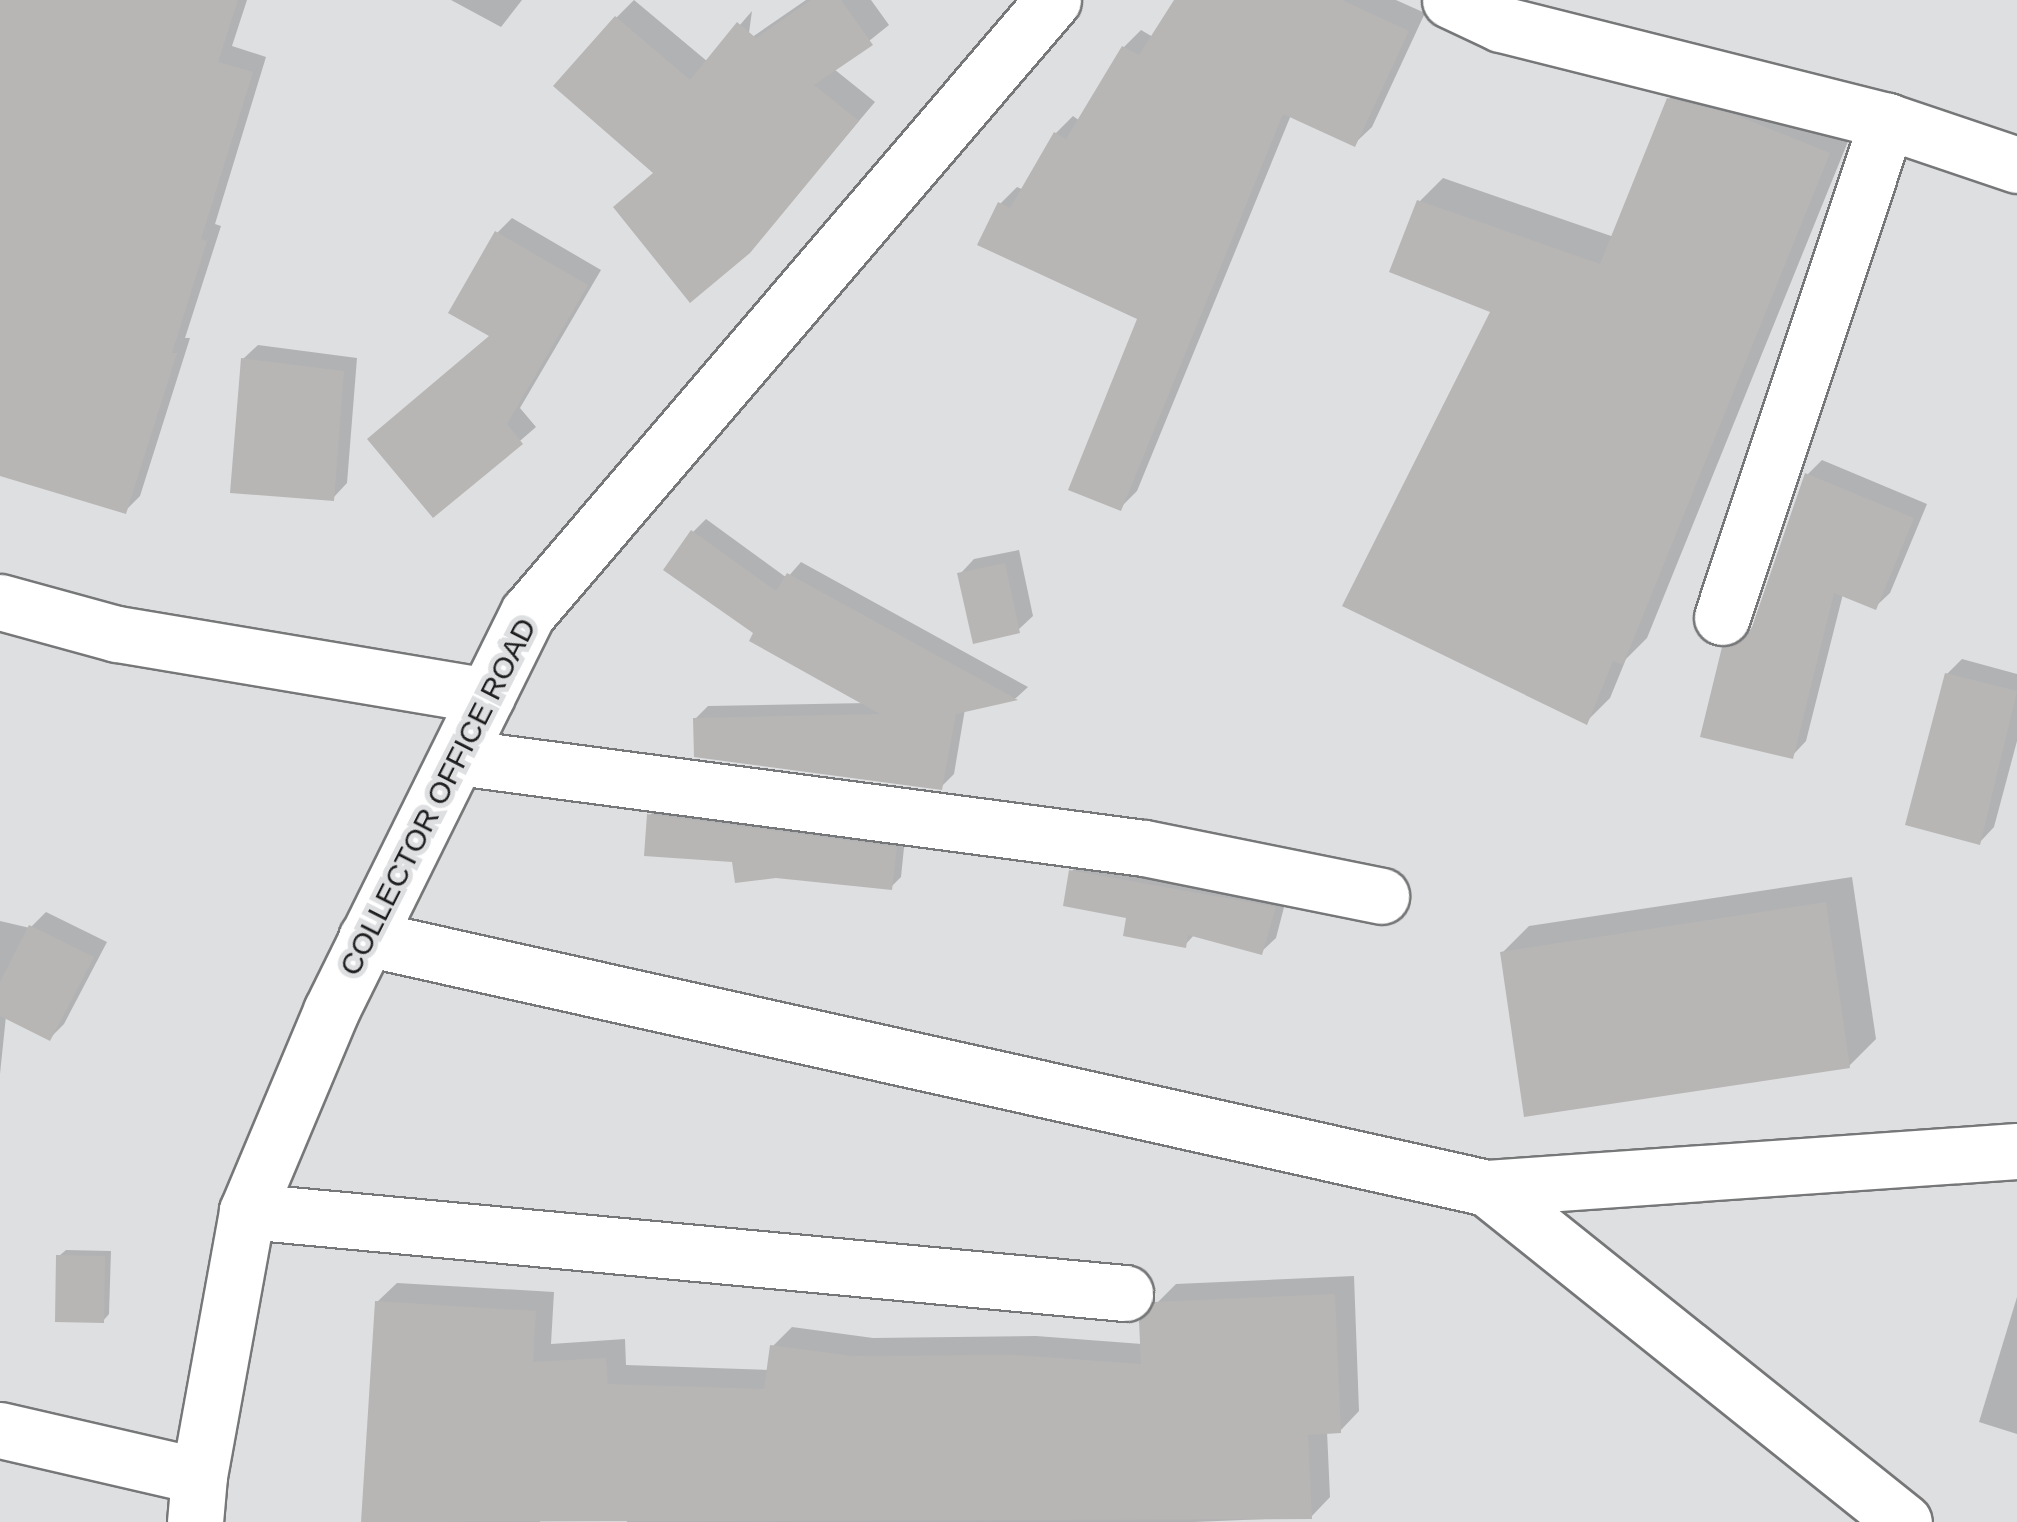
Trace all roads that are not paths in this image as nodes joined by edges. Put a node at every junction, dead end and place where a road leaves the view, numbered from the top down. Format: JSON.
{"nodes":[{"id":1,"x":1053,"y":0,"type":"edge"},
{"id":2,"x":1450,"y":0,"type":"edge"},
{"id":3,"x":1887,"y":121,"type":"junction"},
{"id":4,"x":2017,"y":164,"type":"edge"},
{"id":5,"x":0,"y":602,"type":"edge"},
{"id":6,"x":1722,"y":617,"type":"dead end"},
{"id":7,"x":487,"y":696,"type":"junction"},
{"id":8,"x":458,"y":756,"type":"junction"},
{"id":9,"x":1381,"y":896,"type":"dead end"},
{"id":10,"x":366,"y":938,"type":"junction"},
{"id":11,"x":2017,"y":1151,"type":"edge"},
{"id":12,"x":1487,"y":1188,"type":"junction"},
{"id":13,"x":247,"y":1211,"type":"junction"},
{"id":14,"x":1126,"y":1293,"type":"dead end"},
{"id":15,"x":0,"y":1430,"type":"edge"},
{"id":16,"x":197,"y":1499,"type":"edge"},
{"id":17,"x":1904,"y":1522,"type":"edge"}],
"edges":[{"from":1,"to":7,"type":"street","name":"COLLECTOR OFFICE ROAD"},
{"from":2,"to":3,"type":"street"},
{"from":3,"to":4,"type":"street"},
{"from":3,"to":6,"type":"street"},
{"from":5,"to":7,"type":"street"},
{"from":7,"to":8,"type":"street","name":"COLLECTOR OFFICE ROAD"},
{"from":8,"to":9,"type":"street"},
{"from":8,"to":10,"type":"street","name":"COLLECTOR OFFICE ROAD"},
{"from":10,"to":12,"type":"street"},
{"from":10,"to":13,"type":"street","name":"COLLECTOR OFFICE ROAD"},
{"from":11,"to":12,"type":"street"},
{"from":12,"to":17,"type":"street"},
{"from":13,"to":14,"type":"street"},
{"from":13,"to":16,"type":"street","name":"COLLECTOR OFFICE ROAD"},
{"from":15,"to":16,"type":"street"}]}
